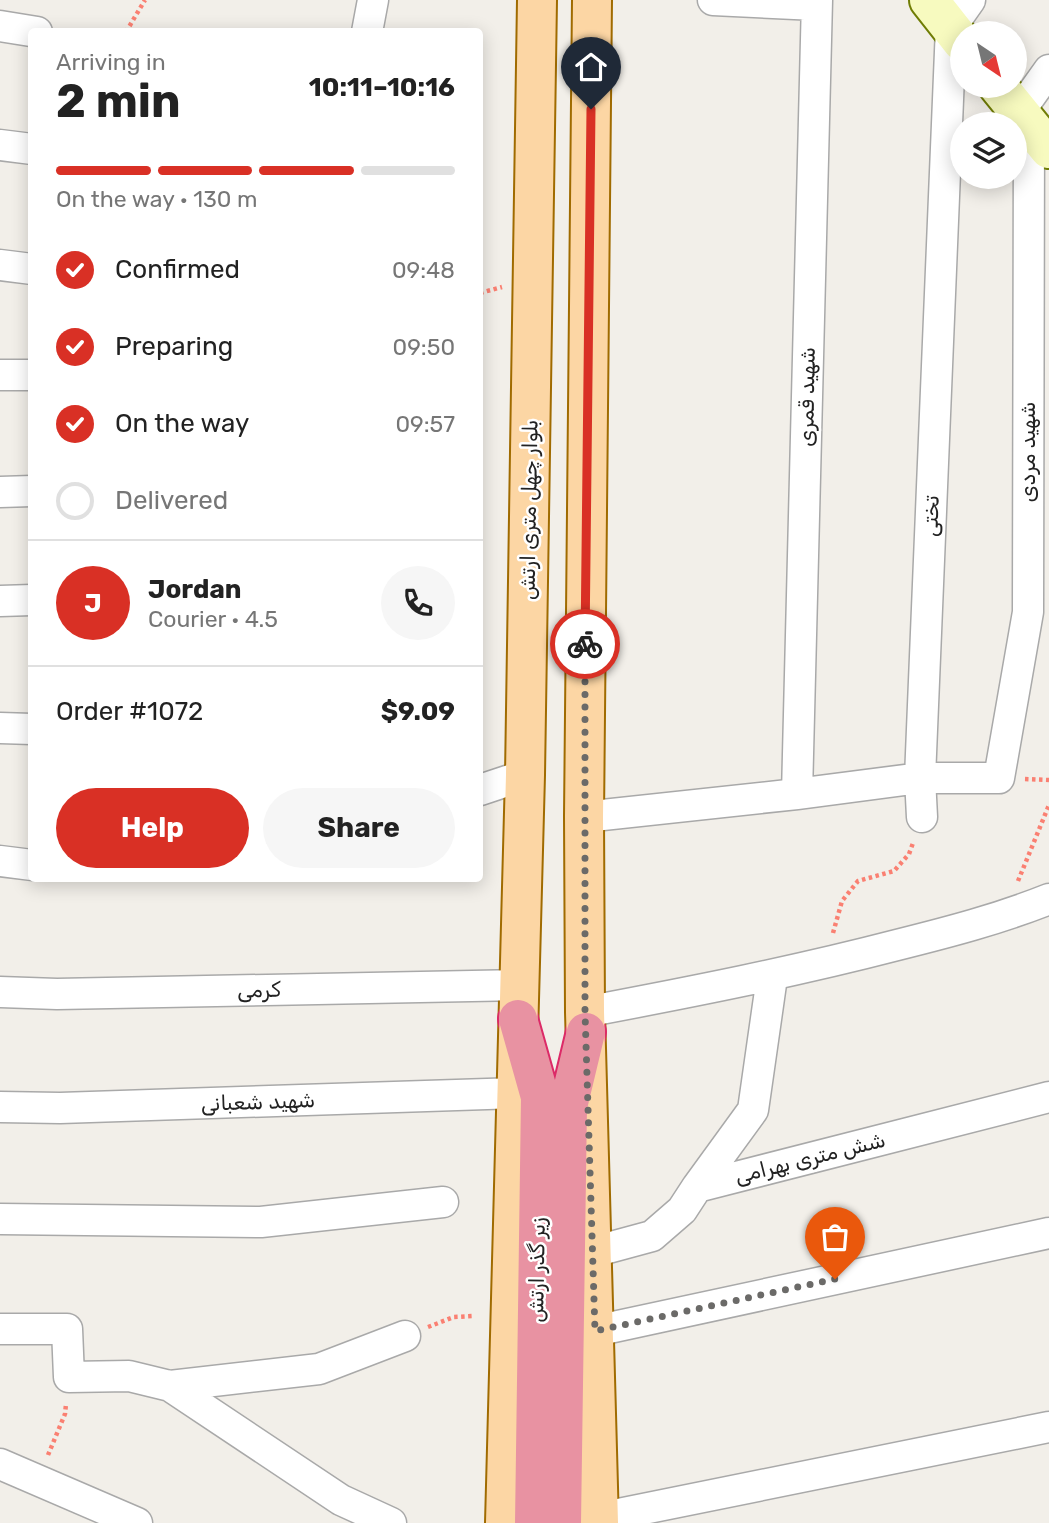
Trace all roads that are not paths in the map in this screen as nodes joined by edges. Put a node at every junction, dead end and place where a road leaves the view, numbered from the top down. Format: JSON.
{"nodes":[{"id":1,"x":373,"y":0,"type":"edge"},
{"id":2,"x":537,"y":0,"type":"edge"},
{"id":3,"x":592,"y":0,"type":"edge"},
{"id":4,"x":713,"y":0,"type":"edge"},
{"id":5,"x":816,"y":2,"type":"edge"},
{"id":6,"x":953,"y":17,"type":"edge"},
{"id":7,"x":0,"y":26,"type":"edge"},
{"id":8,"x":368,"y":28,"type":"edge"},
{"id":9,"x":28,"y":31,"type":"edge"},
{"id":10,"x":1049,"y":70,"type":"edge"},
{"id":11,"x":1027,"y":112,"type":"edge"},
{"id":12,"x":0,"y":145,"type":"edge"},
{"id":13,"x":28,"y":148,"type":"edge"},
{"id":14,"x":1025,"y":189,"type":"edge"},
{"id":15,"x":0,"y":265,"type":"edge"},
{"id":16,"x":28,"y":268,"type":"edge"},
{"id":17,"x":28,"y":374,"type":"edge"},
{"id":18,"x":0,"y":375,"type":"edge"},
{"id":19,"x":28,"y":491,"type":"edge"},
{"id":20,"x":0,"y":492,"type":"edge"},
{"id":21,"x":28,"y":600,"type":"edge"},
{"id":22,"x":0,"y":601,"type":"edge"},
{"id":23,"x":0,"y":728,"type":"edge"},
{"id":24,"x":28,"y":729,"type":"edge"},
{"id":25,"x":525,"y":775,"type":"junction"},
{"id":26,"x":920,"y":778,"type":"junction"},
{"id":27,"x":483,"y":789,"type":"edge"},
{"id":28,"x":797,"y":794,"type":"junction"},
{"id":29,"x":584,"y":817,"type":"junction"},
{"id":30,"x":922,"y":817,"type":"road end"},
{"id":31,"x":0,"y":861,"type":"edge"},
{"id":32,"x":28,"y":864,"type":"edge"},
{"id":33,"x":1049,"y":899,"type":"edge"},
{"id":34,"x":772,"y":977,"type":"junction"},
{"id":35,"x":0,"y":992,"type":"edge"},
{"id":36,"x":518,"y":1002,"type":"junction"},
{"id":37,"x":586,"y":1022,"type":"junction"},
{"id":38,"x":516,"y":1093,"type":"junction"},
{"id":39,"x":1049,"y":1097,"type":"edge"},
{"id":40,"x":0,"y":1107,"type":"edge"},
{"id":41,"x":697,"y":1187,"type":"junction"},
{"id":42,"x":443,"y":1202,"type":"dead end"},
{"id":43,"x":0,"y":1219,"type":"edge"},
{"id":44,"x":1049,"y":1233,"type":"edge"},
{"id":45,"x":593,"y":1252,"type":"junction"},
{"id":46,"x":0,"y":1329,"type":"edge"},
{"id":47,"x":595,"y":1331,"type":"junction"},
{"id":48,"x":405,"y":1335,"type":"road end"},
{"id":49,"x":170,"y":1386,"type":"junction"},
{"id":50,"x":1049,"y":1427,"type":"edge"},
{"id":51,"x":0,"y":1464,"type":"edge"},
{"id":52,"x":587,"y":1521,"type":"edge"},
{"id":53,"x":137,"y":1523,"type":"edge"},
{"id":54,"x":391,"y":1523,"type":"edge"},
{"id":55,"x":505,"y":1523,"type":"edge"},
{"id":56,"x":534,"y":1523,"type":"edge"}],
"edges":[{"from":1,"to":8,"type":"street"},
{"from":2,"to":25,"type":"main road","name":"بلوار چهل متری ارتش"},
{"from":3,"to":29,"type":"main road"},
{"from":4,"to":5,"type":"street"},
{"from":5,"to":28,"type":"street","name":"شهید قمری"},
{"from":6,"to":26,"type":"street","name":"تختی"},
{"from":7,"to":9,"type":"street"},
{"from":10,"to":11,"type":"street"},
{"from":12,"to":13,"type":"street"},
{"from":14,"to":26,"type":"street","name":"شهید مردی"},
{"from":15,"to":16,"type":"street"},
{"from":17,"to":18,"type":"street"},
{"from":19,"to":20,"type":"street"},
{"from":21,"to":22,"type":"street"},
{"from":23,"to":24,"type":"street"},
{"from":25,"to":27,"type":"street"},
{"from":25,"to":36,"type":"main road","name":"بلوار چهل متری ارتش"},
{"from":26,"to":28,"type":"street"},
{"from":26,"to":30,"type":"street","name":"تختی"},
{"from":28,"to":29,"type":"street"},
{"from":29,"to":37,"type":"main road"},
{"from":31,"to":32,"type":"street"},
{"from":33,"to":34,"type":"street"},
{"from":34,"to":37,"type":"street"},
{"from":34,"to":41,"type":"street"},
{"from":35,"to":36,"type":"street","name":"کرمی"},
{"from":36,"to":38,"type":"main road","name":"بلوار چهل متری ارتش"},
{"from":36,"to":56,"type":"highway","name":"زیر گذر ارتش"},
{"from":37,"to":45,"type":"main road"},
{"from":37,"to":52,"type":"highway","name":"زیر گذر ارتش"},
{"from":38,"to":40,"type":"street","name":"شهید شعبانی"},
{"from":38,"to":55,"type":"main road","name":"بلوار چهل متری ارتش"},
{"from":39,"to":41,"type":"street","name":"شش متری بهرامی"},
{"from":41,"to":45,"type":"street"},
{"from":42,"to":43,"type":"street"},
{"from":44,"to":47,"type":"street"},
{"from":45,"to":47,"type":"main road"},
{"from":46,"to":49,"type":"street"},
{"from":47,"to":52,"type":"main road"},
{"from":48,"to":49,"type":"street"},
{"from":49,"to":54,"type":"street"},
{"from":50,"to":52,"type":"street"},
{"from":51,"to":53,"type":"street"}]}
